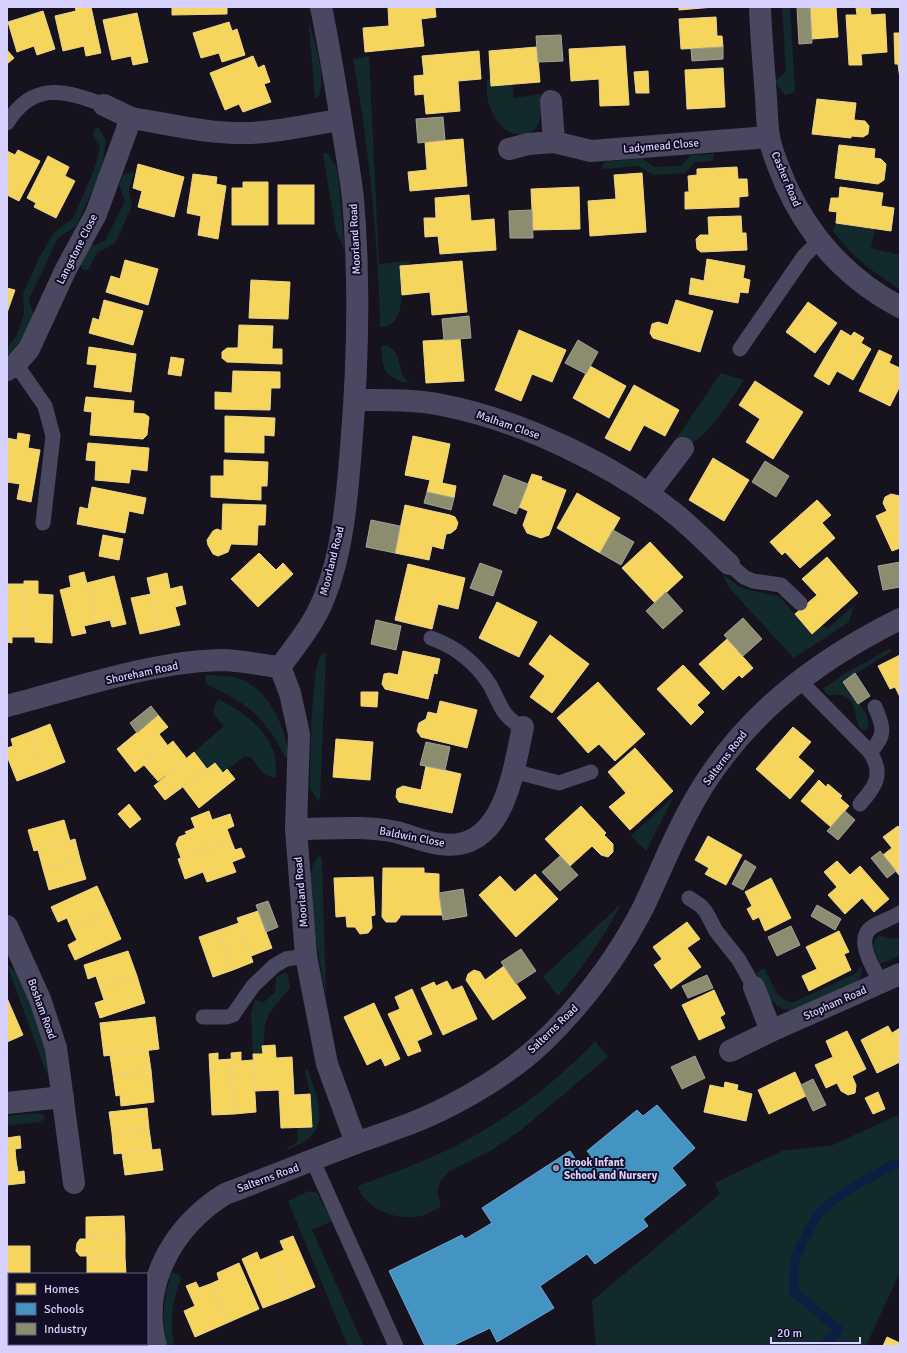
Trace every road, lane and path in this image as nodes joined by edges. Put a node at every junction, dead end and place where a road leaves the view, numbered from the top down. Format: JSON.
{"nodes":[{"id":1,"x":321,"y":7,"type":"edge"},
{"id":2,"x":760,"y":7,"type":"edge"},
{"id":3,"x":551,"y":101,"type":"dead end"},
{"id":4,"x":104,"y":105,"type":"joint"},
{"id":5,"x":131,"y":118,"type":"junction"},
{"id":6,"x":341,"y":120,"type":"junction"},
{"id":7,"x":7,"y":123,"type":"edge"},
{"id":8,"x":769,"y":137,"type":"junction"},
{"id":9,"x":554,"y":142,"type":"junction"},
{"id":10,"x":509,"y":149,"type":"dead end"},
{"id":11,"x":819,"y":241,"type":"junction"},
{"id":12,"x":900,"y":307,"type":"edge"},
{"id":13,"x":740,"y":349,"type":"dead end"},
{"id":14,"x":12,"y":367,"type":"edge"},
{"id":15,"x":355,"y":400,"type":"junction"},
{"id":16,"x":683,"y":448,"type":"dead end"},
{"id":17,"x":648,"y":494,"type":"junction"},
{"id":18,"x":43,"y":523,"type":"dead end"},
{"id":19,"x":729,"y":564,"type":"joint"},
{"id":20,"x":800,"y":603,"type":"dead end"},
{"id":21,"x":900,"y":619,"type":"edge"},
{"id":22,"x":431,"y":638,"type":"dead end"},
{"id":23,"x":280,"y":667,"type":"junction"},
{"id":24,"x":799,"y":680,"type":"junction"},
{"id":25,"x":7,"y":706,"type":"edge"},
{"id":26,"x":875,"y":707,"type":"dead end"},
{"id":27,"x":523,"y":727,"type":"joint"},
{"id":28,"x":870,"y":752,"type":"junction"},
{"id":29,"x":513,"y":771,"type":"junction"},
{"id":30,"x":591,"y":772,"type":"dead end"},
{"id":31,"x":860,"y":804,"type":"dead end"},
{"id":32,"x":296,"y":829,"type":"junction"},
{"id":33,"x":690,"y":898,"type":"dead end"},
{"id":34,"x":900,"y":913,"type":"edge"},
{"id":35,"x":9,"y":938,"type":"edge"},
{"id":36,"x":306,"y":956,"type":"junction"},
{"id":37,"x":900,"y":974,"type":"edge"},
{"id":38,"x":880,"y":983,"type":"junction"},
{"id":39,"x":754,"y":988,"type":"joint"},
{"id":40,"x":203,"y":1017,"type":"dead end"},
{"id":41,"x":771,"y":1031,"type":"junction"},
{"id":42,"x":730,"y":1051,"type":"dead end"},
{"id":43,"x":63,"y":1097,"type":"junction"},
{"id":44,"x":7,"y":1103,"type":"edge"},
{"id":45,"x":356,"y":1143,"type":"junction"},
{"id":46,"x":313,"y":1161,"type":"junction"},
{"id":47,"x":74,"y":1183,"type":"dead end"},
{"id":48,"x":152,"y":1337,"type":"edge"},
{"id":49,"x":396,"y":1346,"type":"edge"}],
"edges":[{"from":1,"to":6,"type":"street","name":"Moorland Road"},
{"from":2,"to":8,"type":"street","name":"Casher Road"},
{"from":3,"to":9,"type":"street"},
{"from":4,"to":5,"type":"street"},
{"from":4,"to":7,"type":"lane"},
{"from":5,"to":6,"type":"street"},
{"from":5,"to":14,"type":"street","name":"Langstone Close"},
{"from":6,"to":15,"type":"street","name":"Moorland Road"},
{"from":8,"to":9,"type":"street","name":"Ladymead Close"},
{"from":8,"to":11,"type":"street","name":"Casher Road"},
{"from":9,"to":10,"type":"street","name":"Ladymead Close"},
{"from":11,"to":12,"type":"street","name":"Casher Road"},
{"from":11,"to":13,"type":"lane"},
{"from":14,"to":18,"type":"lane"},
{"from":15,"to":17,"type":"street","name":"Malham Close"},
{"from":15,"to":23,"type":"street","name":"Moorland Road"},
{"from":16,"to":17,"type":"street"},
{"from":17,"to":19,"type":"street","name":"Malham Close"},
{"from":19,"to":20,"type":"lane"},
{"from":21,"to":24,"type":"street","name":"Salterns Road"},
{"from":22,"to":27,"type":"lane"},
{"from":23,"to":25,"type":"street","name":"Shoreham Road"},
{"from":23,"to":32,"type":"street","name":"Moorland Road"},
{"from":24,"to":28,"type":"lane"},
{"from":24,"to":45,"type":"street","name":"Salterns Road"},
{"from":26,"to":28,"type":"lane"},
{"from":27,"to":29,"type":"street","name":"Baldwin Close"},
{"from":28,"to":31,"type":"lane"},
{"from":29,"to":30,"type":"lane"},
{"from":29,"to":32,"type":"street","name":"Baldwin Close"},
{"from":32,"to":36,"type":"street","name":"Moorland Road"},
{"from":33,"to":39,"type":"lane"},
{"from":34,"to":38,"type":"lane"},
{"from":35,"to":43,"type":"street","name":"Bosham Road"},
{"from":36,"to":40,"type":"lane"},
{"from":36,"to":45,"type":"street","name":"Moorland Road"},
{"from":37,"to":38,"type":"street","name":"Stopham Road"},
{"from":38,"to":41,"type":"street","name":"Stopham Road"},
{"from":39,"to":41,"type":"street"},
{"from":41,"to":42,"type":"street","name":"Stopham Road"},
{"from":43,"to":44,"type":"street"},
{"from":43,"to":47,"type":"street","name":"Bosham Road"},
{"from":45,"to":46,"type":"street","name":"Salterns Road"},
{"from":46,"to":48,"type":"street","name":"Salterns Road"},
{"from":46,"to":49,"type":"lane"}]}
